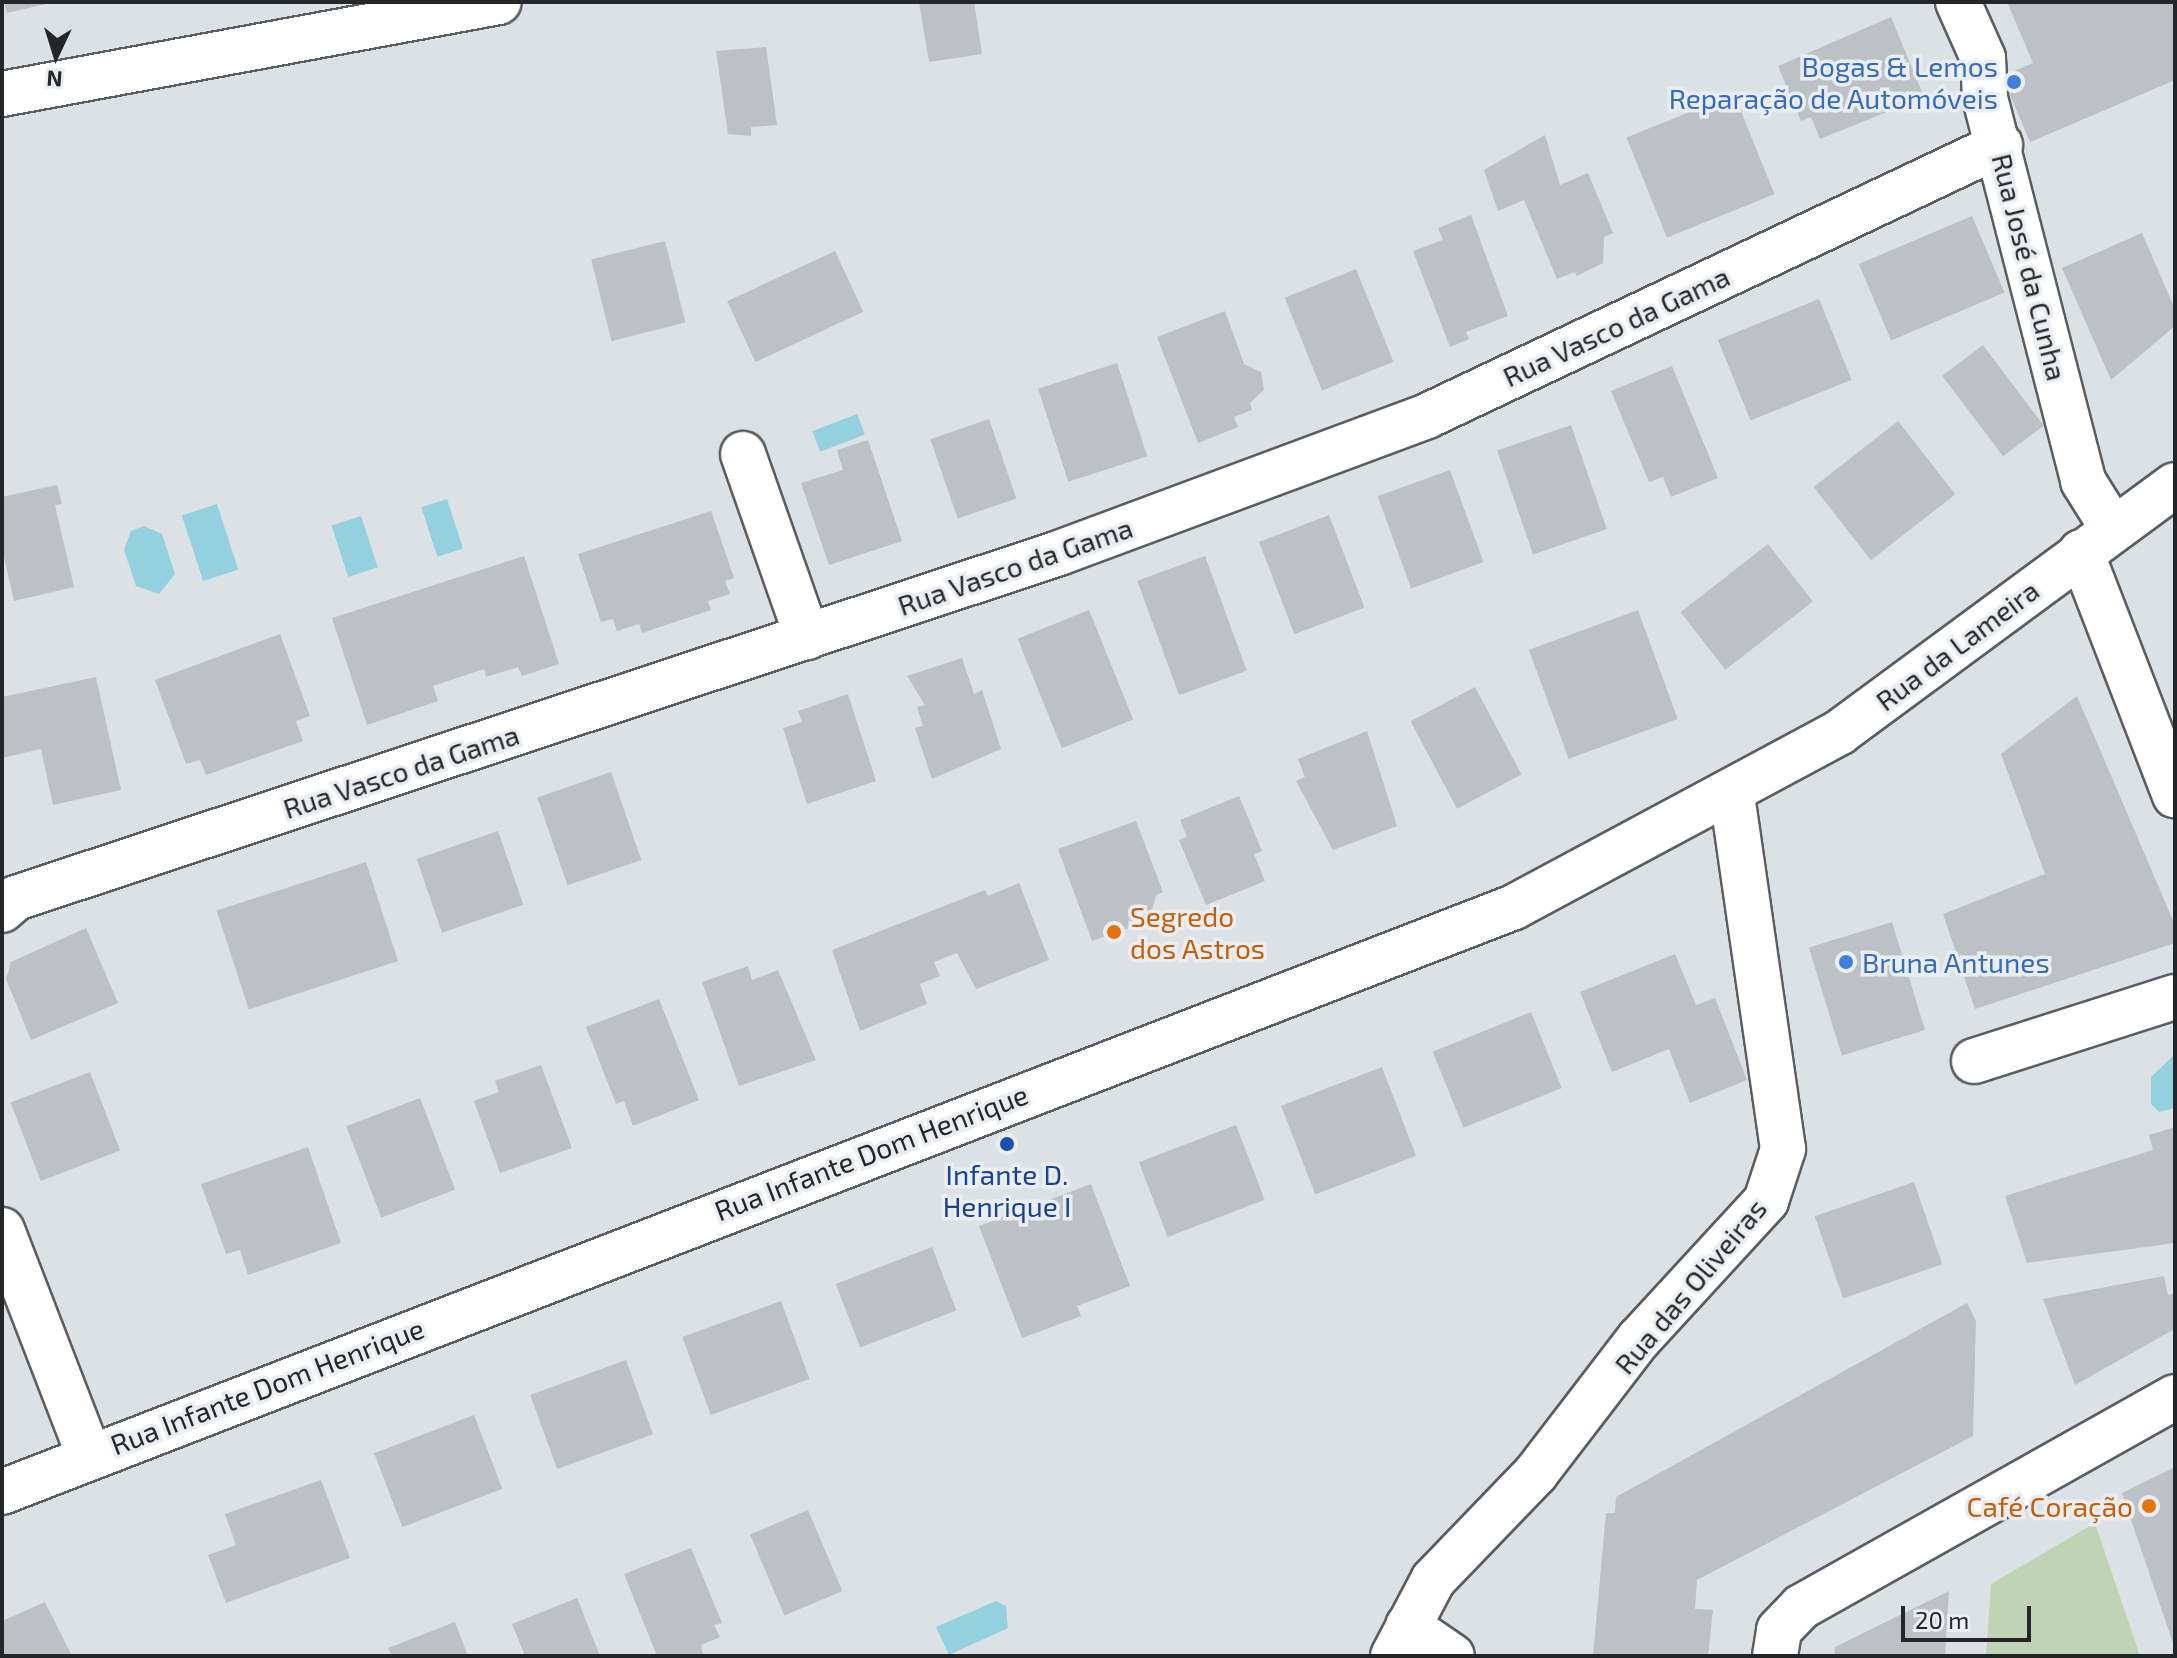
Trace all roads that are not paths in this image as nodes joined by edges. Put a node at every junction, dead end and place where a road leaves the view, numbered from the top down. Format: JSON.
{"nodes":[{"id":1,"x":499,"y":2,"type":"edge"},
{"id":2,"x":1958,"y":2,"type":"edge"},
{"id":3,"x":2,"y":94,"type":"edge"},
{"id":4,"x":2000,"y":145,"type":"junction"},
{"id":5,"x":743,"y":454,"type":"dead end"},
{"id":6,"x":2175,"y":485,"type":"edge"},
{"id":7,"x":2097,"y":541,"type":"junction"},
{"id":8,"x":807,"y":637,"type":"junction"},
{"id":9,"x":1732,"y":795,"type":"junction"},
{"id":10,"x":2175,"y":796,"type":"edge"},
{"id":11,"x":2,"y":910,"type":"edge"},
{"id":12,"x":2175,"y":997,"type":"edge"},
{"id":13,"x":1974,"y":1061,"type":"dead end"},
{"id":14,"x":2,"y":1230,"type":"edge"},
{"id":15,"x":2175,"y":1397,"type":"edge"},
{"id":16,"x":89,"y":1455,"type":"junction"},
{"id":17,"x":2,"y":1492,"type":"edge"},
{"id":18,"x":1400,"y":1641,"type":"edge"},
{"id":19,"x":1452,"y":1656,"type":"edge"},
{"id":20,"x":1775,"y":1656,"type":"edge"}],
"edges":[{"from":1,"to":3,"type":"street"},
{"from":2,"to":4,"type":"street","name":"Rua José da Cunha"},
{"from":4,"to":7,"type":"street","name":"Rua José da Cunha"},
{"from":4,"to":8,"type":"street","name":"Rua Vasco da Gama"},
{"from":5,"to":8,"type":"street"},
{"from":6,"to":7,"type":"street","name":"Rua da Lameira"},
{"from":7,"to":9,"type":"street","name":"Rua da Lameira"},
{"from":7,"to":10,"type":"street","name":"Rua José da Cunha"},
{"from":8,"to":11,"type":"street","name":"Rua Vasco da Gama"},
{"from":9,"to":16,"type":"street","name":"Rua Infante Dom Henrique"},
{"from":9,"to":18,"type":"street","name":"Rua das Oliveiras"},
{"from":12,"to":13,"type":"street"},
{"from":14,"to":16,"type":"street"},
{"from":15,"to":20,"type":"street"},
{"from":16,"to":17,"type":"street","name":"Rua Infante Dom Henrique"},
{"from":18,"to":19,"type":"street"}]}
